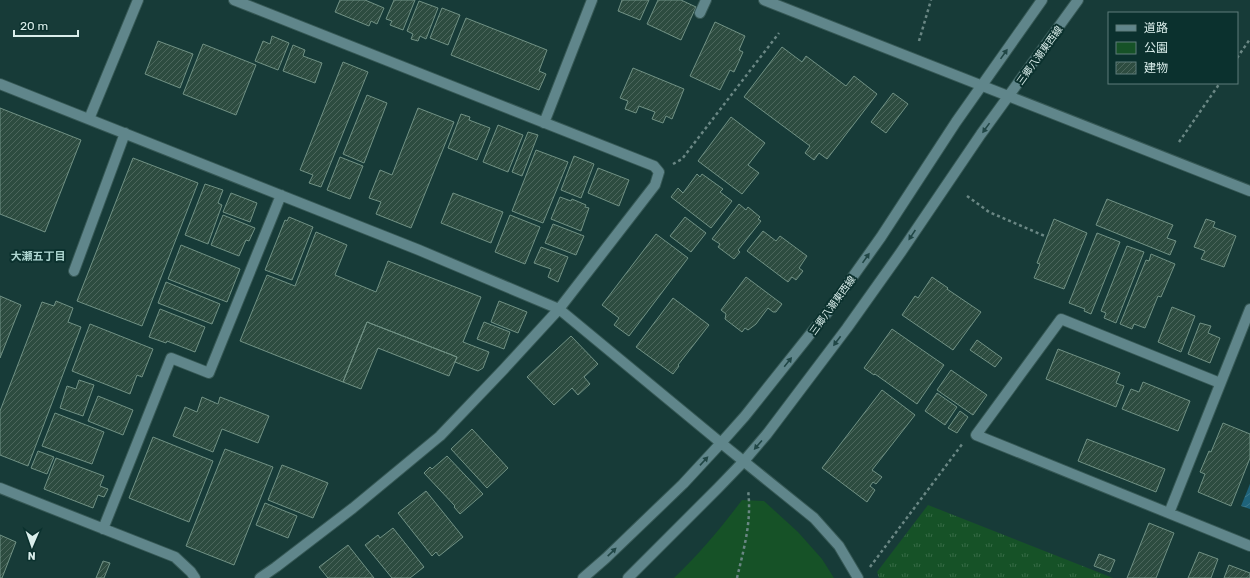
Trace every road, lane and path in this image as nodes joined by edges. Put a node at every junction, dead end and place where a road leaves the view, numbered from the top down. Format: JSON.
{"nodes":[{"id":1,"x":138,"y":0,"type":"edge"},
{"id":2,"x":234,"y":0,"type":"edge"},
{"id":3,"x":592,"y":0,"type":"edge"},
{"id":4,"x":706,"y":0,"type":"edge"},
{"id":5,"x":764,"y":0,"type":"edge"},
{"id":6,"x":931,"y":0,"type":"edge"},
{"id":7,"x":1042,"y":0,"type":"edge"},
{"id":8,"x":1078,"y":0,"type":"edge"},
{"id":9,"x":700,"y":13,"type":"dead end"},
{"id":10,"x":779,"y":33,"type":"dead end"},
{"id":11,"x":1250,"y":39,"type":"edge"},
{"id":12,"x":920,"y":41,"type":"dead end"},
{"id":13,"x":1238,"y":57,"type":"edge"},
{"id":14,"x":0,"y":84,"type":"edge"},
{"id":15,"x":1219,"y":84,"type":"edge"},
{"id":16,"x":982,"y":86,"type":"junction"},
{"id":17,"x":1009,"y":97,"type":"junction"},
{"id":18,"x":89,"y":119,"type":"junction"},
{"id":19,"x":544,"y":123,"type":"junction"},
{"id":20,"x":125,"y":133,"type":"junction"},
{"id":21,"x":1179,"y":142,"type":"dead end"},
{"id":22,"x":658,"y":172,"type":"junction"},
{"id":23,"x":1250,"y":191,"type":"edge"},
{"id":24,"x":281,"y":195,"type":"junction"},
{"id":25,"x":966,"y":196,"type":"dead end"},
{"id":26,"x":1047,"y":237,"type":"dead end"},
{"id":27,"x":74,"y":271,"type":"dead end"},
{"id":28,"x":559,"y":309,"type":"junction"},
{"id":29,"x":1250,"y":309,"type":"edge"},
{"id":30,"x":1220,"y":383,"type":"junction"},
{"id":31,"x":976,"y":435,"type":"junction"},
{"id":32,"x":721,"y":443,"type":"junction"},
{"id":33,"x":744,"y":461,"type":"junction"},
{"id":34,"x":0,"y":488,"type":"edge"},
{"id":35,"x":748,"y":490,"type":"dead end"},
{"id":36,"x":1169,"y":513,"type":"junction"},
{"id":37,"x":103,"y":529,"type":"junction"},
{"id":38,"x":1250,"y":546,"type":"edge"},
{"id":39,"x":862,"y":575,"type":"edge"},
{"id":40,"x":195,"y":578,"type":"edge"},
{"id":41,"x":260,"y":578,"type":"edge"},
{"id":42,"x":583,"y":578,"type":"edge"},
{"id":43,"x":628,"y":578,"type":"edge"},
{"id":44,"x":738,"y":578,"type":"edge"}],
"edges":[{"from":1,"to":18,"type":"street"},
{"from":2,"to":19,"type":"street"},
{"from":3,"to":19,"type":"street"},
{"from":4,"to":9,"type":"street"},
{"from":5,"to":16,"type":"street"},
{"from":6,"to":12,"type":"path"},
{"from":16,"to":7,"type":"street","name":"三郷八潮東西線","one_way":true},
{"from":8,"to":17,"type":"street","name":"三郷八潮東西線"},
{"from":10,"to":22,"type":"path"},
{"from":11,"to":13,"type":"path"},
{"from":14,"to":18,"type":"street"},
{"from":15,"to":21,"type":"path"},
{"from":16,"to":17,"type":"street"},
{"from":32,"to":16,"type":"street","name":"三郷八潮東西線","one_way":true},
{"from":17,"to":23,"type":"street"},
{"from":17,"to":33,"type":"street","name":"三郷八潮東西線","one_way":true},
{"from":18,"to":20,"type":"street"},
{"from":19,"to":22,"type":"street"},
{"from":20,"to":24,"type":"street"},
{"from":20,"to":27,"type":"street"},
{"from":22,"to":28,"type":"street"},
{"from":24,"to":28,"type":"street"},
{"from":24,"to":37,"type":"street"},
{"from":25,"to":26,"type":"path"},
{"from":28,"to":32,"type":"street"},
{"from":28,"to":41,"type":"street"},
{"from":29,"to":30,"type":"street"},
{"from":30,"to":31,"type":"street"},
{"from":30,"to":36,"type":"street"},
{"from":31,"to":36,"type":"street"},
{"from":31,"to":39,"type":"path"},
{"from":32,"to":33,"type":"street"},
{"from":42,"to":32,"type":"street","name":"三郷八潮東西線","one_way":true},
{"from":33,"to":39,"type":"street"},
{"from":33,"to":43,"type":"street","name":"三郷八潮東西線"},
{"from":34,"to":37,"type":"street"},
{"from":35,"to":44,"type":"path"},
{"from":36,"to":38,"type":"street"},
{"from":37,"to":40,"type":"street"}]}
